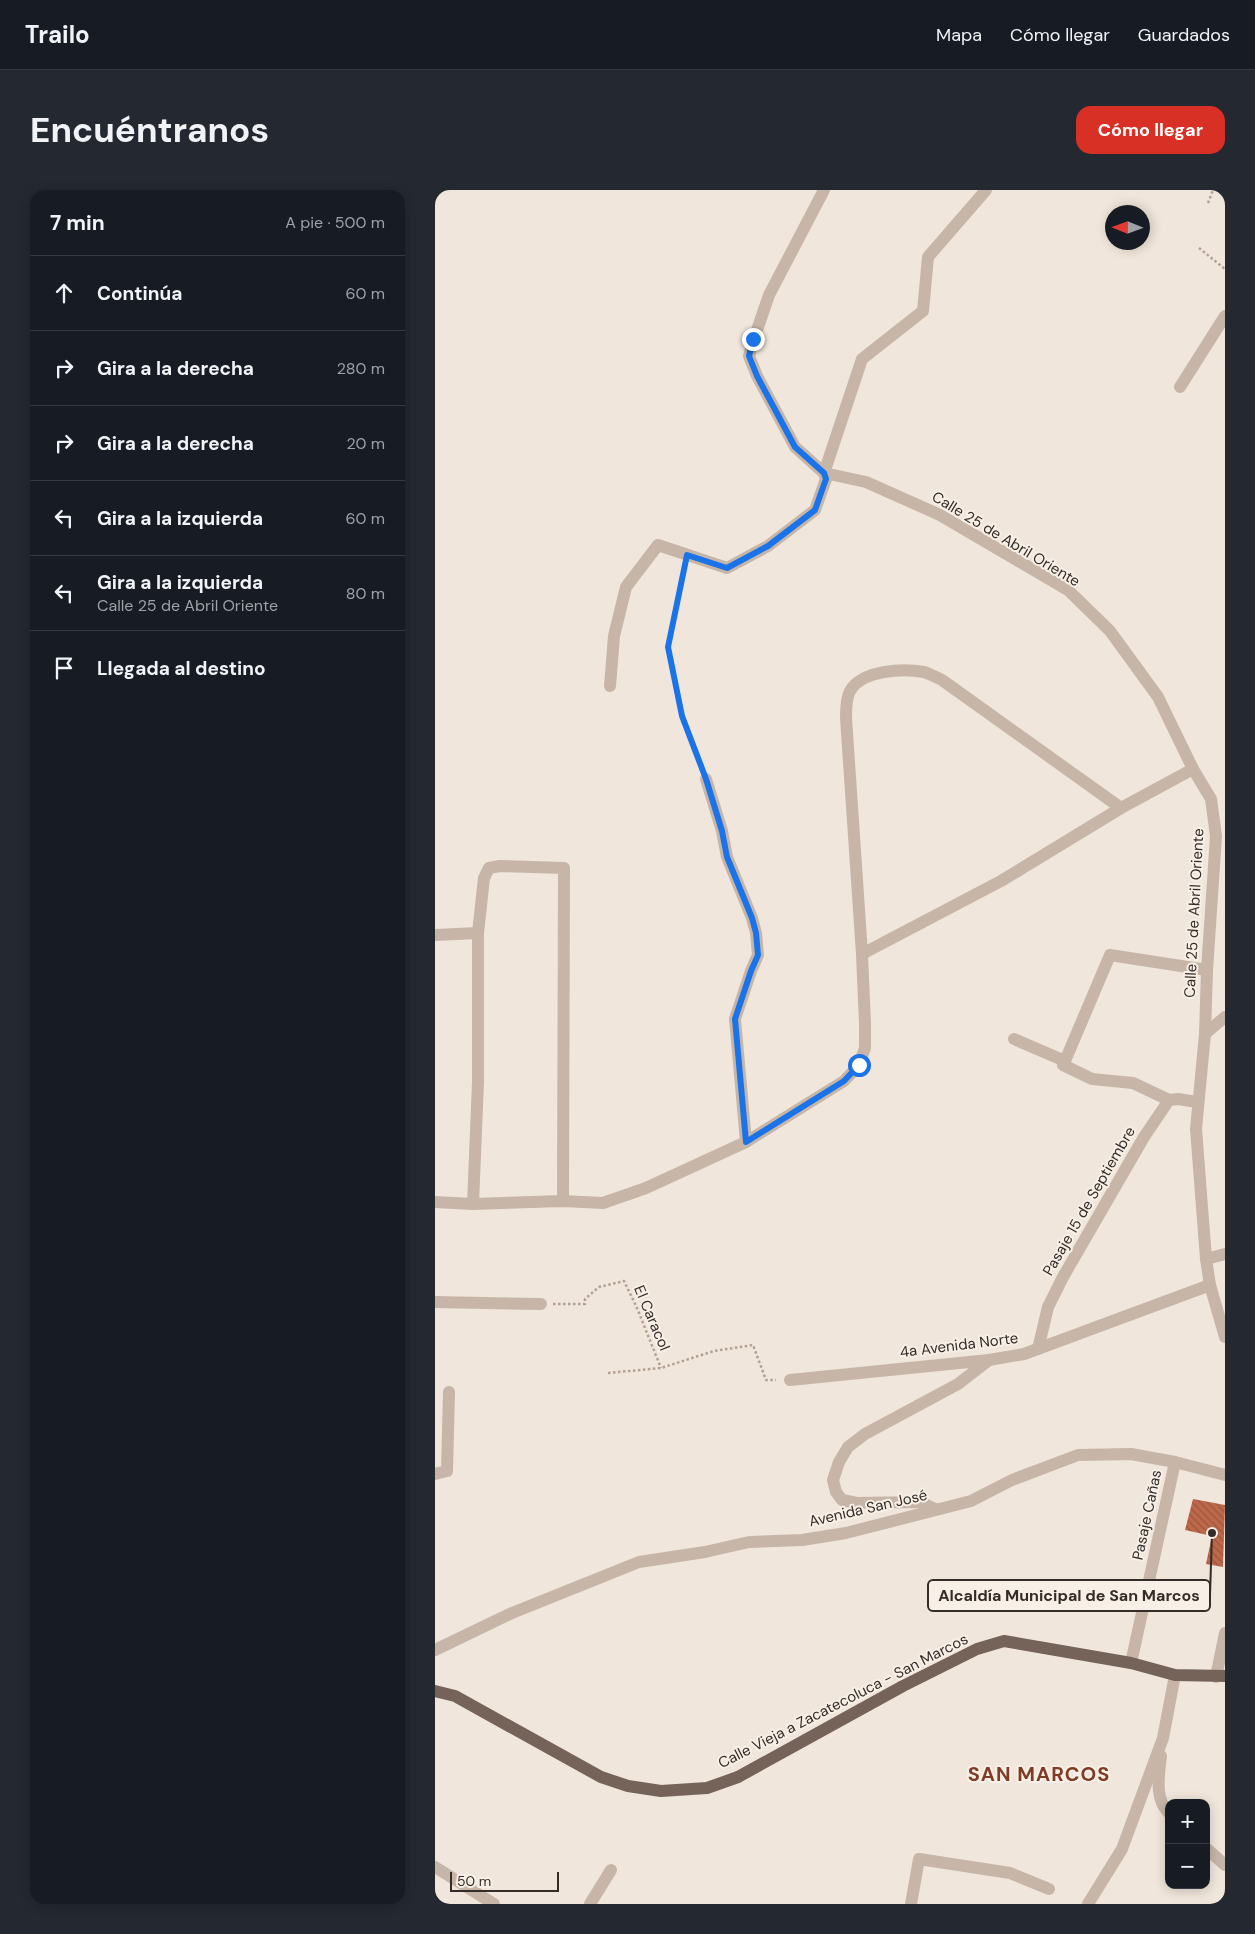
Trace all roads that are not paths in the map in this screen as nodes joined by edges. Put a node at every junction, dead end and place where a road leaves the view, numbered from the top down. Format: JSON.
{"nodes":[{"id":1,"x":824,"y":190,"type":"edge"},
{"id":2,"x":986,"y":190,"type":"edge"},
{"id":3,"x":1225,"y":316,"type":"edge"},
{"id":4,"x":1180,"y":387,"type":"dead end"},
{"id":5,"x":824,"y":473,"type":"junction"},
{"id":6,"x":610,"y":686,"type":"dead end"},
{"id":7,"x":1193,"y":769,"type":"junction"},
{"id":8,"x":706,"y":779,"type":"road end"},
{"id":9,"x":1121,"y":808,"type":"junction"},
{"id":10,"x":479,"y":933,"type":"junction"},
{"id":11,"x":435,"y":935,"type":"edge"},
{"id":12,"x":862,"y":954,"type":"junction"},
{"id":13,"x":1207,"y":970,"type":"junction"},
{"id":14,"x":1225,"y":1017,"type":"edge"},
{"id":15,"x":1205,"y":1034,"type":"junction"},
{"id":16,"x":1014,"y":1039,"type":"dead end"},
{"id":17,"x":1065,"y":1061,"type":"junction"},
{"id":18,"x":1169,"y":1100,"type":"junction"},
{"id":19,"x":1197,"y":1102,"type":"junction"},
{"id":20,"x":746,"y":1142,"type":"junction"},
{"id":21,"x":563,"y":1201,"type":"junction"},
{"id":22,"x":435,"y":1202,"type":"edge"},
{"id":23,"x":473,"y":1204,"type":"junction"},
{"id":24,"x":1225,"y":1254,"type":"edge"},
{"id":25,"x":1206,"y":1259,"type":"junction"},
{"id":26,"x":1210,"y":1285,"type":"junction"},
{"id":27,"x":435,"y":1302,"type":"edge"},
{"id":28,"x":541,"y":1304,"type":"road end"},
{"id":29,"x":1225,"y":1338,"type":"edge"},
{"id":30,"x":1038,"y":1349,"type":"junction"},
{"id":31,"x":989,"y":1360,"type":"junction"},
{"id":32,"x":791,"y":1380,"type":"road end"},
{"id":33,"x":449,"y":1392,"type":"dead end"},
{"id":34,"x":1175,"y":1462,"type":"junction"},
{"id":35,"x":435,"y":1474,"type":"edge"},
{"id":36,"x":1225,"y":1475,"type":"edge"},
{"id":37,"x":935,"y":1509,"type":"junction"},
{"id":38,"x":1225,"y":1633,"type":"edge"},
{"id":39,"x":435,"y":1650,"type":"edge"},
{"id":40,"x":1131,"y":1663,"type":"junction"},
{"id":41,"x":1175,"y":1675,"type":"junction"},
{"id":42,"x":1220,"y":1677,"type":"edge"},
{"id":43,"x":435,"y":1691,"type":"edge"},
{"id":44,"x":1163,"y":1738,"type":"junction"},
{"id":45,"x":1165,"y":1809,"type":"edge"},
{"id":46,"x":1210,"y":1852,"type":"edge"},
{"id":47,"x":1225,"y":1865,"type":"edge"},
{"id":48,"x":435,"y":1867,"type":"edge"},
{"id":49,"x":611,"y":1870,"type":"dead end"},
{"id":50,"x":1049,"y":1888,"type":"dead end"},
{"id":51,"x":494,"y":1904,"type":"edge"},
{"id":52,"x":590,"y":1904,"type":"edge"},
{"id":53,"x":911,"y":1904,"type":"edge"},
{"id":54,"x":1088,"y":1904,"type":"edge"}],
"edges":[{"from":1,"to":5,"type":"street","name":"Calle 25 de Abril Oriente"},
{"from":2,"to":5,"type":"street"},
{"from":3,"to":4,"type":"street"},
{"from":5,"to":6,"type":"street"},
{"from":5,"to":7,"type":"street","name":"Calle 25 de Abril Oriente"},
{"from":7,"to":9,"type":"street"},
{"from":7,"to":13,"type":"street","name":"Calle 25 de Abril Oriente"},
{"from":8,"to":20,"type":"street"},
{"from":9,"to":12,"type":"street"},
{"from":9,"to":12,"type":"street"},
{"from":10,"to":11,"type":"street"},
{"from":10,"to":21,"type":"street"},
{"from":10,"to":23,"type":"street"},
{"from":12,"to":20,"type":"street"},
{"from":13,"to":15,"type":"street","name":"Calle 25 de Abril Oriente"},
{"from":13,"to":17,"type":"street"},
{"from":14,"to":15,"type":"street"},
{"from":15,"to":19,"type":"street","name":"Calle 25 de Abril Oriente"},
{"from":16,"to":17,"type":"street"},
{"from":17,"to":18,"type":"street"},
{"from":18,"to":19,"type":"street"},
{"from":18,"to":30,"type":"street","name":"Pasaje 15 de Septiembre"},
{"from":19,"to":25,"type":"street","name":"Calle 25 de Abril Oriente"},
{"from":20,"to":21,"type":"street"},
{"from":21,"to":23,"type":"street"},
{"from":22,"to":23,"type":"street"},
{"from":24,"to":25,"type":"street"},
{"from":25,"to":26,"type":"street","name":"Calle 25 de Abril Oriente"},
{"from":26,"to":29,"type":"street","name":"Calle 25 de Abril Oriente"},
{"from":26,"to":30,"type":"street","name":"4a Avenida Norte"},
{"from":27,"to":28,"type":"street"},
{"from":30,"to":31,"type":"street","name":"4a Avenida Norte"},
{"from":31,"to":32,"type":"street","name":"4a Avenida Norte"},
{"from":31,"to":37,"type":"street"},
{"from":33,"to":35,"type":"street"},
{"from":34,"to":36,"type":"street","name":"Avenida San José"},
{"from":34,"to":37,"type":"street","name":"Avenida San José"},
{"from":34,"to":40,"type":"street","name":"Pasaje Cañas"},
{"from":37,"to":39,"type":"street","name":"Avenida San José"},
{"from":38,"to":42,"type":"street"},
{"from":40,"to":41,"type":"main road","name":"Calle Vieja a Zacatecoluca - San Marcos"},
{"from":40,"to":43,"type":"main road","name":"Calle Vieja a Zacatecoluca - San Marcos"},
{"from":41,"to":42,"type":"main road","name":"Calle Vieja a Zacatecoluca - San Marcos"},
{"from":41,"to":44,"type":"street"},
{"from":44,"to":45,"type":"street"},
{"from":44,"to":54,"type":"street"},
{"from":46,"to":47,"type":"street"},
{"from":48,"to":51,"type":"street"},
{"from":49,"to":52,"type":"street"},
{"from":50,"to":53,"type":"street"}]}
